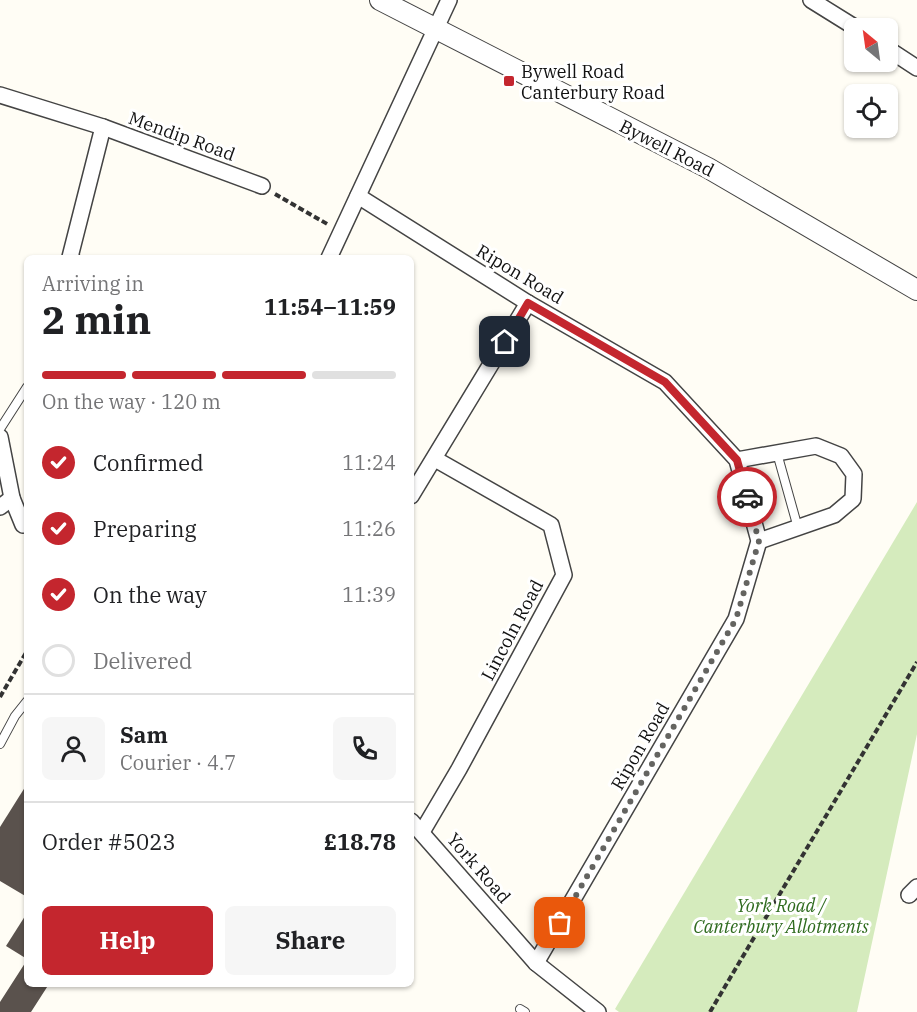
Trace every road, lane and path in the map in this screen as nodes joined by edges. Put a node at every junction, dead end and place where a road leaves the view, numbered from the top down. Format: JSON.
{"nodes":[{"id":1,"x":380,"y":0,"type":"edge"},
{"id":2,"x":449,"y":0,"type":"edge"},
{"id":3,"x":811,"y":0,"type":"edge"},
{"id":4,"x":828,"y":4,"type":"edge"},
{"id":5,"x":844,"y":18,"type":"edge"},
{"id":6,"x":435,"y":30,"type":"junction"},
{"id":7,"x":898,"y":56,"type":"edge"},
{"id":8,"x":917,"y":68,"type":"edge"},
{"id":9,"x":0,"y":95,"type":"edge"},
{"id":10,"x":103,"y":127,"type":"junction"},
{"id":11,"x":262,"y":186,"type":"joint"},
{"id":12,"x":358,"y":196,"type":"junction"},
{"id":13,"x":341,"y":232,"type":"junction"},
{"id":14,"x":71,"y":255,"type":"edge"},
{"id":15,"x":330,"y":255,"type":"edge"},
{"id":16,"x":917,"y":290,"type":"edge"},
{"id":17,"x":528,"y":303,"type":"junction"},
{"id":18,"x":24,"y":392,"type":"edge"},
{"id":19,"x":0,"y":429,"type":"edge"},
{"id":20,"x":0,"y":437,"type":"edge"},
{"id":21,"x":777,"y":453,"type":"junction"},
{"id":22,"x":435,"y":459,"type":"junction"},
{"id":23,"x":737,"y":460,"type":"junction"},
{"id":24,"x":414,"y":491,"type":"edge"},
{"id":25,"x":6,"y":503,"type":"edge"},
{"id":26,"x":23,"y":525,"type":"dead end"},
{"id":27,"x":798,"y":528,"type":"junction"},
{"id":28,"x":759,"y":541,"type":"junction"},
{"id":29,"x":24,"y":656,"type":"edge"},
{"id":30,"x":917,"y":662,"type":"edge"},
{"id":31,"x":0,"y":697,"type":"edge"},
{"id":32,"x":24,"y":705,"type":"edge"},
{"id":33,"x":0,"y":744,"type":"edge"},
{"id":34,"x":416,"y":827,"type":"edge"},
{"id":35,"x":536,"y":963,"type":"junction"},
{"id":36,"x":589,"y":1009,"type":"edge"},
{"id":37,"x":710,"y":1012,"type":"edge"}],
"edges":[{"from":1,"to":6,"type":"street","name":"Bywell Road"},
{"from":2,"to":6,"type":"street"},
{"from":3,"to":4,"type":"street"},
{"from":4,"to":5,"type":"street"},
{"from":6,"to":12,"type":"street"},
{"from":6,"to":16,"type":"street","name":"Bywell Road"},
{"from":7,"to":8,"type":"street"},
{"from":9,"to":10,"type":"street","name":"Mendip Road"},
{"from":10,"to":11,"type":"street","name":"Mendip Road"},
{"from":10,"to":14,"type":"street"},
{"from":11,"to":13,"type":"path"},
{"from":12,"to":13,"type":"street"},
{"from":12,"to":17,"type":"street","name":"Ripon Road"},
{"from":13,"to":15,"type":"street"},
{"from":17,"to":22,"type":"street"},
{"from":17,"to":23,"type":"street","name":"Ripon Road"},
{"from":18,"to":19,"type":"lane"},
{"from":20,"to":25,"type":"street"},
{"from":21,"to":23,"type":"street"},
{"from":21,"to":27,"type":"lane"},
{"from":21,"to":27,"type":"street"},
{"from":22,"to":24,"type":"street"},
{"from":22,"to":34,"type":"street","name":"Lincoln Road"},
{"from":23,"to":28,"type":"street","name":"Ripon Road"},
{"from":25,"to":26,"type":"street"},
{"from":27,"to":28,"type":"street"},
{"from":28,"to":35,"type":"street","name":"Ripon Road"},
{"from":29,"to":31,"type":"path"},
{"from":30,"to":37,"type":"path"},
{"from":32,"to":33,"type":"lane"},
{"from":34,"to":35,"type":"street","name":"York Road"},
{"from":35,"to":36,"type":"street","name":"York Road"}]}
